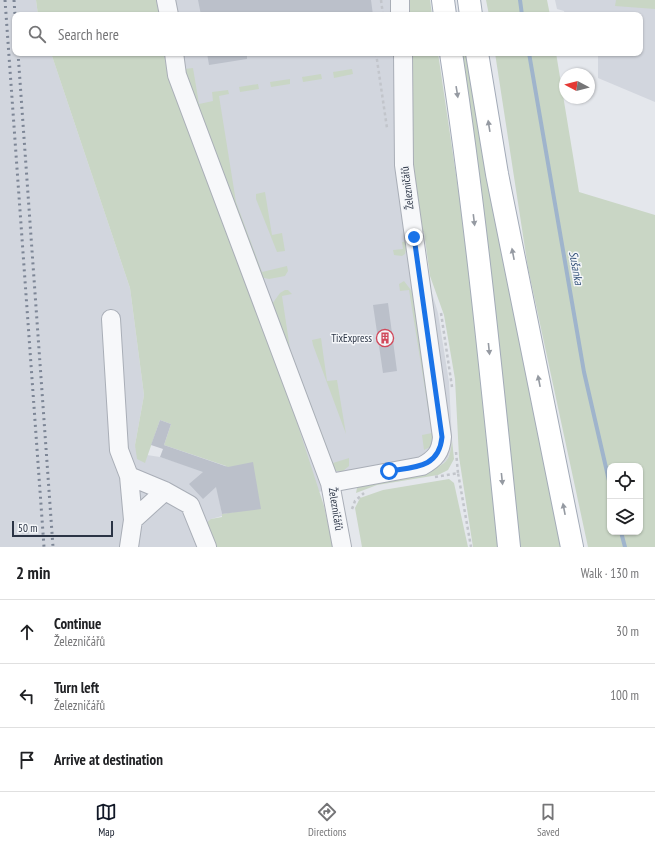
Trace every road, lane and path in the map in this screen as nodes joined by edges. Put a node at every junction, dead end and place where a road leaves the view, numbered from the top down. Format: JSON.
{"nodes":[{"id":1,"x":166,"y":0,"type":"edge"},
{"id":2,"x":381,"y":0,"type":"edge"},
{"id":3,"x":400,"y":0,"type":"edge"},
{"id":4,"x":443,"y":0,"type":"edge"},
{"id":5,"x":469,"y":0,"type":"edge"},
{"id":6,"x":168,"y":12,"type":"edge"},
{"id":7,"x":383,"y":12,"type":"edge"},
{"id":8,"x":400,"y":12,"type":"edge"},
{"id":9,"x":445,"y":12,"type":"edge"},
{"id":10,"x":471,"y":12,"type":"edge"},
{"id":11,"x":174,"y":56,"type":"edge"},
{"id":12,"x":403,"y":56,"type":"edge"},
{"id":13,"x":451,"y":56,"type":"edge"},
{"id":14,"x":478,"y":56,"type":"edge"},
{"id":15,"x":111,"y":319,"type":"dead end"},
{"id":16,"x":129,"y":476,"type":"junction"},
{"id":17,"x":429,"y":478,"type":"dead end"},
{"id":18,"x":330,"y":483,"type":"junction"},
{"id":19,"x":165,"y":491,"type":"junction"},
{"id":20,"x":366,"y":492,"type":"dead end"},
{"id":21,"x":352,"y":513,"type":"dead end"},
{"id":22,"x":133,"y":520,"type":"junction"},
{"id":23,"x":129,"y":547,"type":"edge"},
{"id":24,"x":207,"y":547,"type":"edge"},
{"id":25,"x":342,"y":547,"type":"edge"},
{"id":26,"x":471,"y":547,"type":"edge"},
{"id":27,"x":509,"y":547,"type":"edge"},
{"id":28,"x":572,"y":547,"type":"edge"}],
"edges":[{"from":1,"to":6,"type":"street"},
{"from":2,"to":7,"type":"path"},
{"from":3,"to":8,"type":"street"},
{"from":4,"to":9,"type":"main road"},
{"from":5,"to":10,"type":"main road"},
{"from":11,"to":18,"type":"street"},
{"from":12,"to":18,"type":"street","name":"Železničářů"},
{"from":13,"to":27,"type":"main road","one_way":true},
{"from":28,"to":14,"type":"main road","one_way":true},
{"from":15,"to":16,"type":"street"},
{"from":16,"to":19,"type":"street"},
{"from":16,"to":22,"type":"street"},
{"from":17,"to":26,"type":"path"},
{"from":18,"to":25,"type":"street","name":"Železničářů"},
{"from":19,"to":22,"type":"street"},
{"from":19,"to":24,"type":"street"},
{"from":20,"to":21,"type":"path"},
{"from":22,"to":23,"type":"street"}]}
